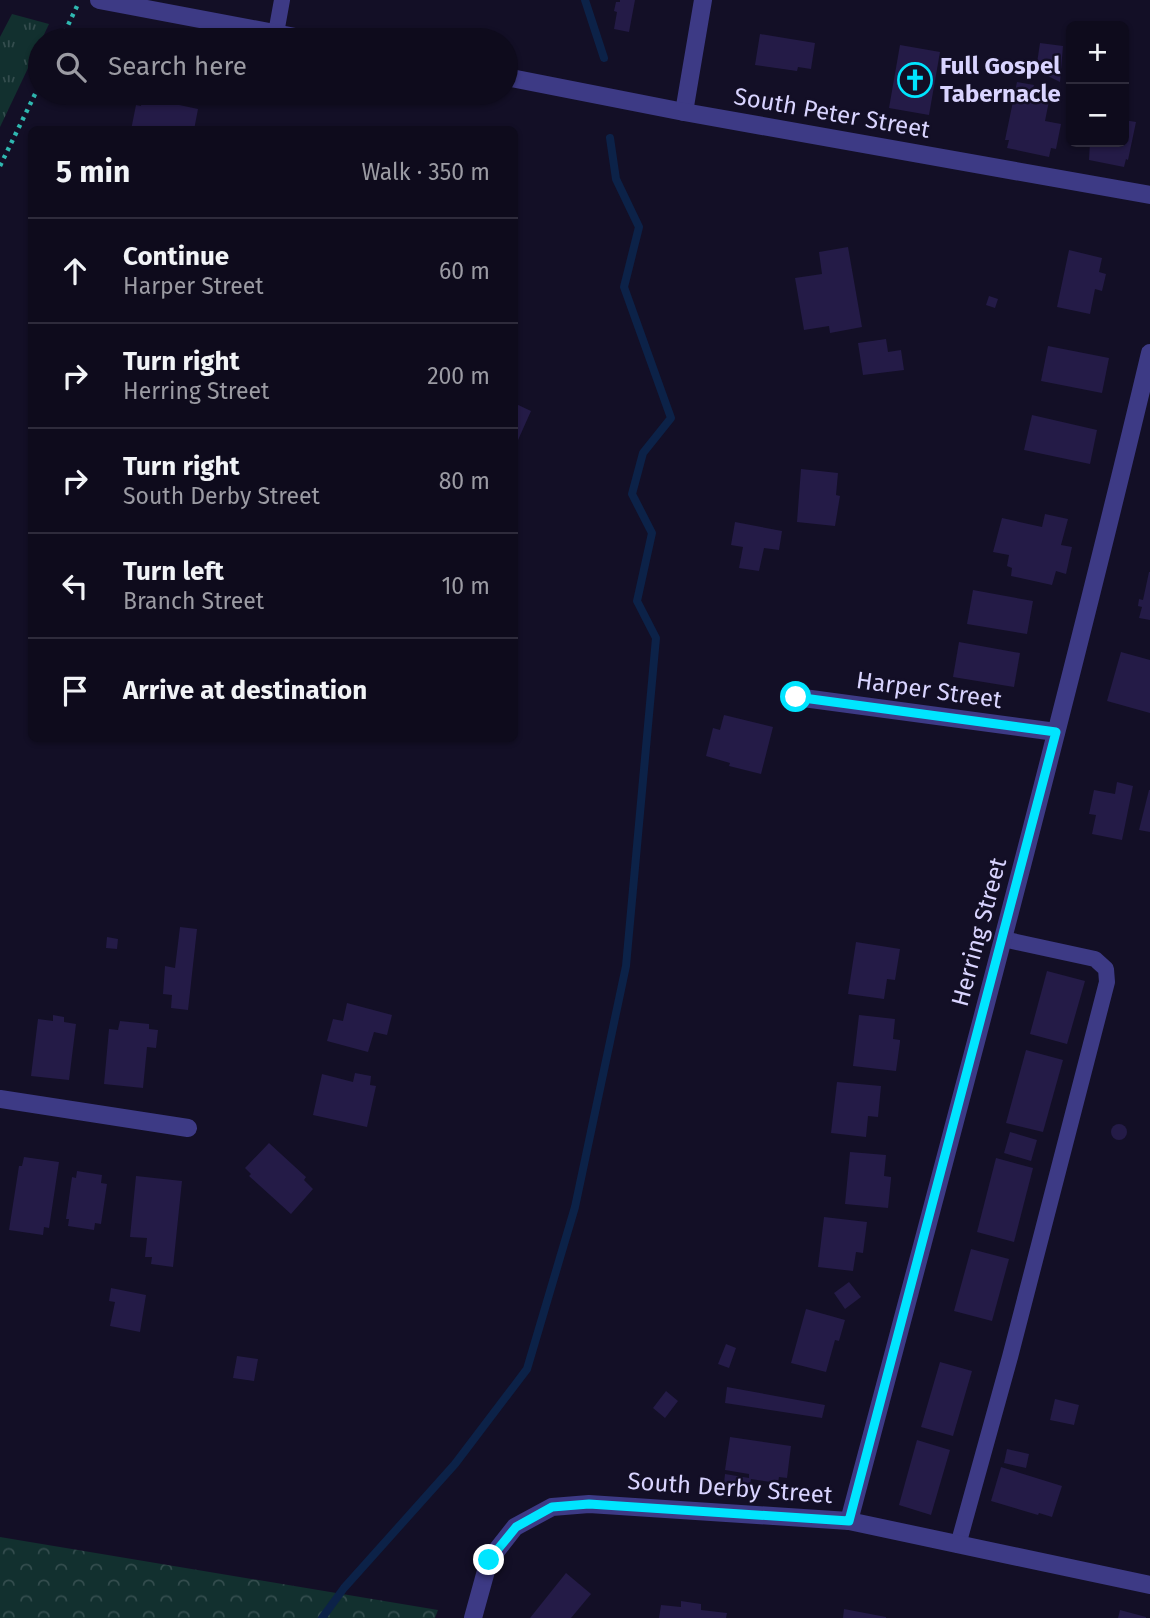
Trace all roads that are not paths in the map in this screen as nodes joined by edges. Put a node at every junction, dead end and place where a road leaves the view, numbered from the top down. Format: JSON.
{"nodes":[{"id":1,"x":99,"y":0,"type":"edge"},
{"id":2,"x":282,"y":0,"type":"edge"},
{"id":3,"x":703,"y":0,"type":"edge"},
{"id":4,"x":249,"y":28,"type":"edge"},
{"id":5,"x":277,"y":28,"type":"edge"},
{"id":6,"x":518,"y":79,"type":"edge"},
{"id":7,"x":684,"y":112,"type":"junction"},
{"id":8,"x":1150,"y":195,"type":"edge"},
{"id":9,"x":1150,"y":354,"type":"edge"},
{"id":10,"x":796,"y":697,"type":"dead end"},
{"id":11,"x":1056,"y":732,"type":"junction"},
{"id":12,"x":1003,"y":939,"type":"junction"},
{"id":13,"x":0,"y":1099,"type":"edge"},
{"id":14,"x":188,"y":1128,"type":"dead end"},
{"id":15,"x":849,"y":1521,"type":"junction"},
{"id":16,"x":957,"y":1545,"type":"junction"},
{"id":17,"x":1150,"y":1585,"type":"edge"},
{"id":18,"x":473,"y":1618,"type":"edge"}],
"edges":[{"from":1,"to":4,"type":"street"},
{"from":2,"to":5,"type":"lane"},
{"from":3,"to":7,"type":"street"},
{"from":6,"to":7,"type":"street","name":"South Peter Street"},
{"from":7,"to":8,"type":"street","name":"South Peter Street"},
{"from":9,"to":11,"type":"street","name":"Herring Street"},
{"from":10,"to":11,"type":"street","name":"Harper Street"},
{"from":11,"to":12,"type":"street","name":"Herring Street"},
{"from":12,"to":15,"type":"street","name":"Herring Street"},
{"from":12,"to":16,"type":"lane"},
{"from":13,"to":14,"type":"street"},
{"from":15,"to":16,"type":"street","name":"South Derby Street"},
{"from":15,"to":18,"type":"street","name":"South Derby Street"},
{"from":16,"to":17,"type":"street","name":"South Derby Street"}]}
